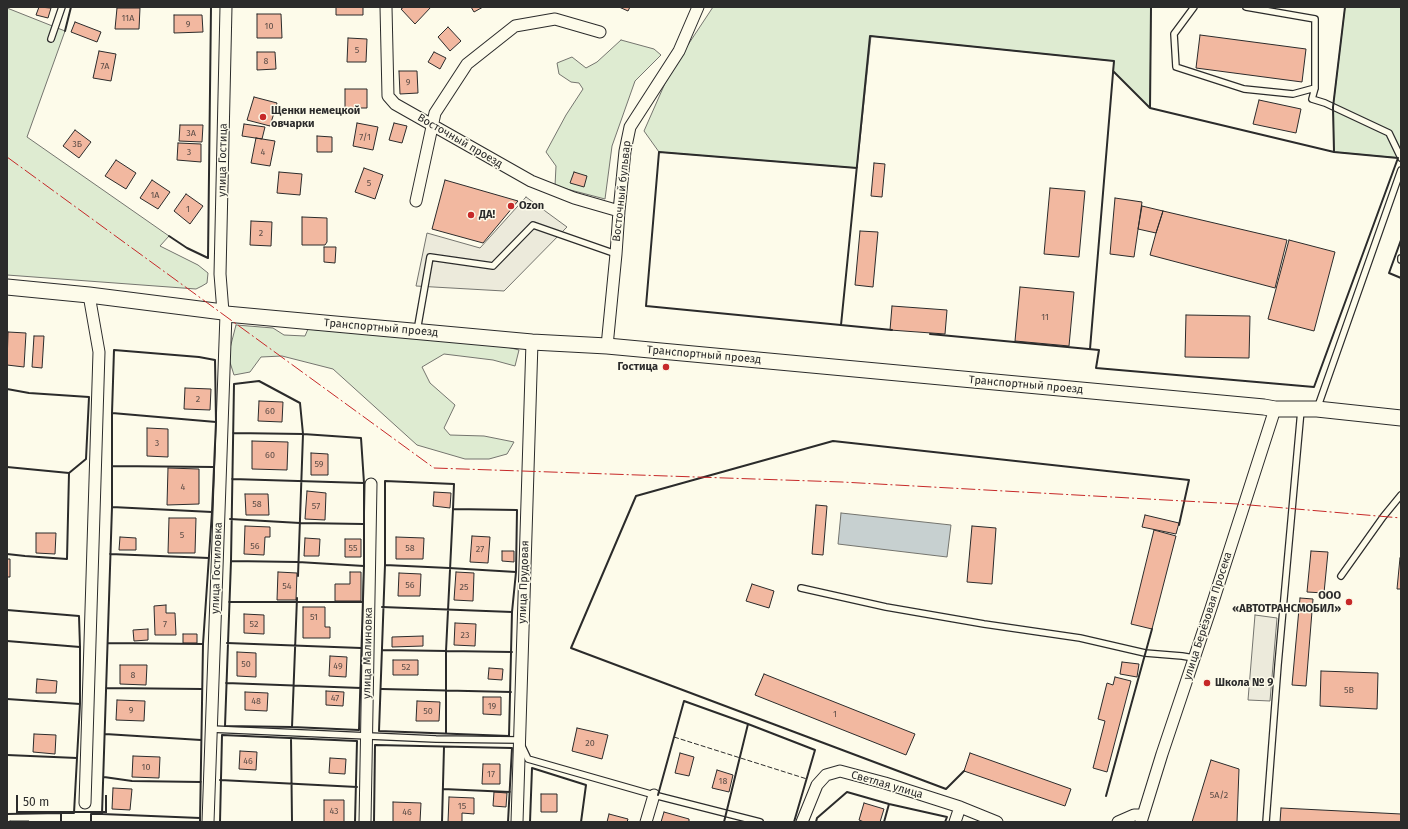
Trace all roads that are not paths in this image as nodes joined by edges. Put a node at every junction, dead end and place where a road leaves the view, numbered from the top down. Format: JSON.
{"nodes":[{"id":1,"x":62,"y":7,"type":"edge"},
{"id":2,"x":226,"y":7,"type":"edge"},
{"id":3,"x":386,"y":7,"type":"edge"},
{"id":4,"x":698,"y":7,"type":"edge"},
{"id":5,"x":1194,"y":7,"type":"edge"},
{"id":6,"x":1246,"y":7,"type":"edge"},
{"id":7,"x":600,"y":32,"type":"dead end"},
{"id":8,"x":51,"y":39,"type":"dead end"},
{"id":9,"x":1315,"y":88,"type":"junction"},
{"id":10,"x":433,"y":126,"type":"junction"},
{"id":11,"x":1401,"y":158,"type":"edge"},
{"id":12,"x":1401,"y":170,"type":"edge"},
{"id":13,"x":416,"y":201,"type":"dead end"},
{"id":14,"x":619,"y":211,"type":"junction"},
{"id":15,"x":616,"y":254,"type":"junction"},
{"id":16,"x":7,"y":287,"type":"edge"},
{"id":17,"x":89,"y":295,"type":"junction"},
{"id":18,"x":225,"y":313,"type":"junction"},
{"id":19,"x":417,"y":331,"type":"junction"},
{"id":20,"x":532,"y":342,"type":"junction"},
{"id":21,"x":607,"y":346,"type":"junction"},
{"id":22,"x":1275,"y":409,"type":"junction"},
{"id":23,"x":1317,"y":409,"type":"junction"},
{"id":24,"x":1302,"y":410,"type":"junction"},
{"id":25,"x":1401,"y":418,"type":"edge"},
{"id":26,"x":371,"y":484,"type":"dead end"},
{"id":27,"x":1401,"y":495,"type":"edge"},
{"id":28,"x":1341,"y":576,"type":"dead end"},
{"id":29,"x":801,"y":588,"type":"dead end"},
{"id":30,"x":1194,"y":658,"type":"junction"},
{"id":31,"x":211,"y":729,"type":"junction"},
{"id":32,"x":367,"y":736,"type":"junction"},
{"id":33,"x":519,"y":740,"type":"junction"},
{"id":34,"x":654,"y":795,"type":"junction"},
{"id":35,"x":85,"y":802,"type":"dead end"},
{"id":36,"x":960,"y":807,"type":"junction"},
{"id":37,"x":1142,"y":819,"type":"edge"},
{"id":38,"x":208,"y":822,"type":"edge"},
{"id":39,"x":365,"y":822,"type":"edge"},
{"id":40,"x":517,"y":822,"type":"edge"},
{"id":41,"x":646,"y":822,"type":"edge"},
{"id":42,"x":760,"y":822,"type":"edge"},
{"id":43,"x":802,"y":822,"type":"edge"},
{"id":44,"x":955,"y":822,"type":"edge"},
{"id":45,"x":997,"y":822,"type":"edge"},
{"id":46,"x":1118,"y":822,"type":"edge"},
{"id":47,"x":1266,"y":822,"type":"edge"}],
"edges":[{"from":1,"to":8,"type":"lane"},
{"from":2,"to":18,"type":"street","name":"улица Гостица"},
{"from":3,"to":10,"type":"street","name":"Восточный проезд"},
{"from":4,"to":14,"type":"street","name":"Восточный бульвар"},
{"from":5,"to":9,"type":"lane"},
{"from":6,"to":9,"type":"lane"},
{"from":7,"to":10,"type":"street"},
{"from":9,"to":11,"type":"lane"},
{"from":10,"to":13,"type":"street"},
{"from":10,"to":14,"type":"street","name":"Восточный проезд"},
{"from":12,"to":23,"type":"lane"},
{"from":14,"to":15,"type":"street","name":"Восточный бульвар"},
{"from":15,"to":19,"type":"lane"},
{"from":15,"to":21,"type":"street","name":"Восточный бульвар"},
{"from":16,"to":17,"type":"main road","name":"Транспортный проезд"},
{"from":17,"to":18,"type":"main road","name":"Транспортный проезд"},
{"from":17,"to":35,"type":"street"},
{"from":18,"to":19,"type":"main road","name":"Транспортный проезд"},
{"from":18,"to":31,"type":"street","name":"улица Гостиловка"},
{"from":19,"to":20,"type":"main road","name":"Транспортный проезд"},
{"from":20,"to":21,"type":"main road","name":"Транспортный проезд"},
{"from":20,"to":33,"type":"street","name":"улица Прудовая"},
{"from":21,"to":22,"type":"main road","name":"Транспортный проезд"},
{"from":22,"to":24,"type":"main road","name":"Транспортный проезд"},
{"from":22,"to":30,"type":"street","name":"улица Берёзовая Просека"},
{"from":23,"to":24,"type":"main road","name":"Транспортный проезд"},
{"from":23,"to":25,"type":"main road","name":"Транспортный проезд"},
{"from":24,"to":47,"type":"lane"},
{"from":26,"to":32,"type":"street","name":"улица Малиновка"},
{"from":27,"to":28,"type":"lane"},
{"from":29,"to":30,"type":"lane"},
{"from":30,"to":37,"type":"street","name":"улица Берёзовая Просека"},
{"from":31,"to":32,"type":"lane"},
{"from":31,"to":38,"type":"street","name":"улица Гостиловка"},
{"from":32,"to":33,"type":"lane"},
{"from":32,"to":39,"type":"street","name":"улица Малиновка"},
{"from":33,"to":34,"type":"lane"},
{"from":33,"to":40,"type":"street","name":"улица Прудовая"},
{"from":34,"to":41,"type":"street"},
{"from":34,"to":42,"type":"lane"},
{"from":36,"to":43,"type":"street","name":"Светлая улица"},
{"from":36,"to":44,"type":"street"},
{"from":36,"to":45,"type":"street","name":"Светлая улица"},
{"from":37,"to":46,"type":"street"}]}
